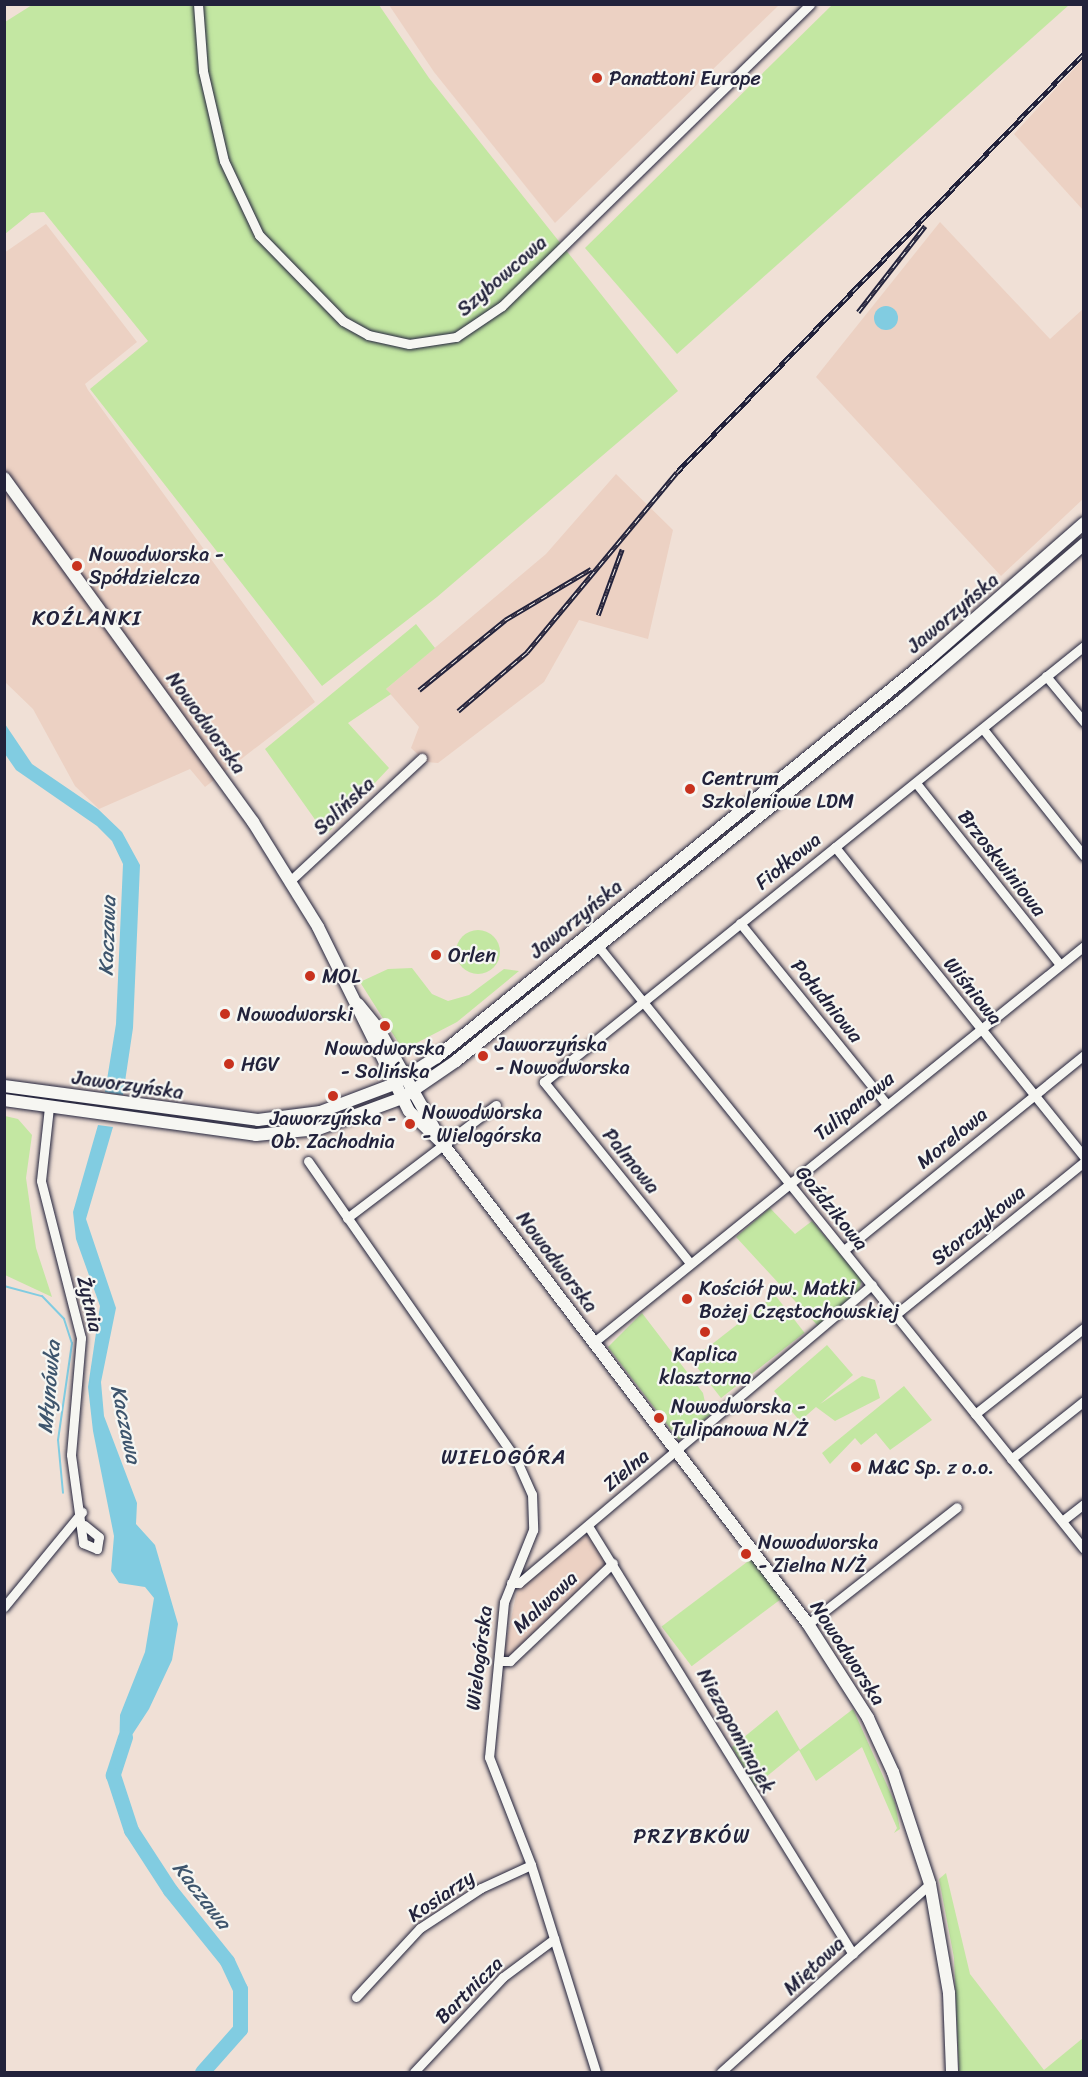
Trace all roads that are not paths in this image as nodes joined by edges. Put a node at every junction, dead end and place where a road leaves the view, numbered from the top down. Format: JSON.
{"nodes":[{"id":1,"x":198,"y":4,"type":"edge"},
{"id":2,"x":810,"y":4,"type":"edge"},
{"id":3,"x":4,"y":478,"type":"edge"},
{"id":4,"x":1083,"y":523,"type":"edge"},
{"id":5,"x":1083,"y":544,"type":"edge"},
{"id":6,"x":1083,"y":646,"type":"edge"},
{"id":7,"x":1046,"y":676,"type":"junction"},
{"id":8,"x":1083,"y":722,"type":"edge"},
{"id":9,"x":982,"y":729,"type":"junction"},
{"id":10,"x":422,"y":758,"type":"dead end"},
{"id":11,"x":916,"y":783,"type":"junction"},
{"id":12,"x":835,"y":847,"type":"junction"},
{"id":13,"x":1083,"y":856,"type":"edge"},
{"id":14,"x":291,"y":880,"type":"junction"},
{"id":15,"x":740,"y":923,"type":"junction"},
{"id":16,"x":598,"y":946,"type":"junction"},
{"id":17,"x":1083,"y":946,"type":"edge"},
{"id":18,"x":1060,"y":965,"type":"junction"},
{"id":19,"x":644,"y":1002,"type":"junction"},
{"id":20,"x":358,"y":1004,"type":"junction"},
{"id":21,"x":980,"y":1029,"type":"junction"},
{"id":22,"x":1083,"y":1055,"type":"edge"},
{"id":23,"x":408,"y":1077,"type":"junction"},
{"id":24,"x":544,"y":1082,"type":"joint"},
{"id":25,"x":394,"y":1084,"type":"junction"},
{"id":26,"x":4,"y":1086,"type":"edge"},
{"id":27,"x":415,"y":1091,"type":"junction"},
{"id":28,"x":1034,"y":1096,"type":"junction"},
{"id":29,"x":402,"y":1098,"type":"junction"},
{"id":30,"x":4,"y":1100,"type":"edge"},
{"id":31,"x":885,"y":1102,"type":"junction"},
{"id":32,"x":496,"y":1104,"type":"dead end"},
{"id":33,"x":49,"y":1107,"type":"junction"},
{"id":34,"x":443,"y":1144,"type":"junction"},
{"id":35,"x":1083,"y":1157,"type":"edge"},
{"id":36,"x":308,"y":1161,"type":"dead end"},
{"id":37,"x":1083,"y":1162,"type":"edge"},
{"id":38,"x":788,"y":1183,"type":"junction"},
{"id":39,"x":347,"y":1218,"type":"junction"},
{"id":40,"x":844,"y":1250,"type":"junction"},
{"id":41,"x":690,"y":1263,"type":"junction"},
{"id":42,"x":872,"y":1285,"type":"junction"},
{"id":43,"x":895,"y":1315,"type":"junction"},
{"id":44,"x":1083,"y":1328,"type":"edge"},
{"id":45,"x":594,"y":1342,"type":"junction"},
{"id":46,"x":1083,"y":1401,"type":"edge"},
{"id":47,"x":975,"y":1414,"type":"junction"},
{"id":48,"x":677,"y":1450,"type":"junction"},
{"id":49,"x":1011,"y":1459,"type":"junction"},
{"id":50,"x":1083,"y":1504,"type":"edge"},
{"id":51,"x":957,"y":1507,"type":"dead end"},
{"id":52,"x":82,"y":1512,"type":"junction"},
{"id":53,"x":1062,"y":1521,"type":"junction"},
{"id":54,"x":84,"y":1525,"type":"dead end"},
{"id":55,"x":588,"y":1526,"type":"junction"},
{"id":56,"x":1083,"y":1549,"type":"edge"},
{"id":57,"x":614,"y":1563,"type":"junction"},
{"id":58,"x":511,"y":1583,"type":"junction"},
{"id":59,"x":4,"y":1607,"type":"edge"},
{"id":60,"x":808,"y":1624,"type":"junction"},
{"id":61,"x":500,"y":1661,"type":"junction"},
{"id":62,"x":531,"y":1865,"type":"junction"},
{"id":63,"x":930,"y":1884,"type":"junction"},
{"id":64,"x":554,"y":1939,"type":"junction"},
{"id":65,"x":853,"y":1953,"type":"junction"},
{"id":66,"x":356,"y":1997,"type":"dead end"},
{"id":67,"x":414,"y":2073,"type":"edge"},
{"id":68,"x":596,"y":2073,"type":"edge"},
{"id":69,"x":721,"y":2073,"type":"edge"},
{"id":70,"x":952,"y":2073,"type":"edge"}],
"edges":[{"from":1,"to":2,"type":"street","name":"Szybowcowa"},
{"from":3,"to":14,"type":"main road","name":"Nowodworska"},
{"from":4,"to":23,"type":"main road","name":"Jaworzyńska"},
{"from":5,"to":16,"type":"main road","name":"Jaworzyńska"},
{"from":6,"to":7,"type":"street","name":"Fiołkowa"},
{"from":7,"to":8,"type":"street"},
{"from":7,"to":9,"type":"street","name":"Fiołkowa"},
{"from":9,"to":11,"type":"street","name":"Fiołkowa"},
{"from":9,"to":13,"type":"street"},
{"from":10,"to":14,"type":"street","name":"Solińska"},
{"from":11,"to":12,"type":"street","name":"Fiołkowa"},
{"from":11,"to":18,"type":"street","name":"Brzoskwiniowa"},
{"from":12,"to":15,"type":"street","name":"Fiołkowa"},
{"from":12,"to":21,"type":"street","name":"Wiśniowa"},
{"from":14,"to":20,"type":"main road","name":"Nowodworska"},
{"from":15,"to":19,"type":"street","name":"Fiołkowa"},
{"from":15,"to":31,"type":"street","name":"Południowa"},
{"from":16,"to":19,"type":"street","name":"Goździkowa"},
{"from":16,"to":27,"type":"main road","name":"Jaworzyńska"},
{"from":17,"to":18,"type":"street","name":"Tulipanowa"},
{"from":18,"to":21,"type":"street","name":"Tulipanowa"},
{"from":19,"to":24,"type":"street","name":"Fiołkowa"},
{"from":19,"to":38,"type":"street","name":"Goździkowa"},
{"from":20,"to":23,"type":"main road","name":"Nowodworska"},
{"from":20,"to":25,"type":"main road","name":"Nowodworska"},
{"from":21,"to":28,"type":"street","name":"Wiśniowa"},
{"from":21,"to":31,"type":"street","name":"Tulipanowa"},
{"from":22,"to":28,"type":"street","name":"Morelowa"},
{"from":23,"to":25,"type":"main road","name":"Jaworzyńska"},
{"from":23,"to":27,"type":"main road","name":"Nowodworska"},
{"from":24,"to":41,"type":"street","name":"Palmowa"},
{"from":25,"to":26,"type":"main road","name":"Jaworzyńska"},
{"from":25,"to":29,"type":"main road","name":"Nowodworska"},
{"from":27,"to":29,"type":"main road","name":"Jaworzyńska"},
{"from":27,"to":34,"type":"main road","name":"Nowodworska"},
{"from":28,"to":35,"type":"street","name":"Wiśniowa"},
{"from":28,"to":40,"type":"street","name":"Morelowa"},
{"from":29,"to":33,"type":"main road","name":"Jaworzyńska"},
{"from":29,"to":34,"type":"main road","name":"Nowodworska"},
{"from":30,"to":33,"type":"main road","name":"Jaworzyńska"},
{"from":31,"to":38,"type":"street","name":"Tulipanowa"},
{"from":32,"to":34,"type":"street"},
{"from":33,"to":52,"type":"street","name":"Żytnia"},
{"from":34,"to":39,"type":"street"},
{"from":34,"to":45,"type":"main road","name":"Nowodworska"},
{"from":36,"to":39,"type":"street","name":"Wielogórska"},
{"from":37,"to":43,"type":"street","name":"Storczykowa"},
{"from":38,"to":40,"type":"street","name":"Goździkowa"},
{"from":38,"to":41,"type":"street","name":"Tulipanowa"},
{"from":39,"to":58,"type":"street","name":"Wielogórska"},
{"from":40,"to":42,"type":"street","name":"Goździkowa"},
{"from":41,"to":45,"type":"street","name":"Tulipanowa"},
{"from":42,"to":43,"type":"street","name":"Goździkowa"},
{"from":42,"to":48,"type":"street","name":"Zielna"},
{"from":43,"to":47,"type":"street","name":"Goździkowa"},
{"from":44,"to":47,"type":"street"},
{"from":45,"to":48,"type":"main road","name":"Nowodworska"},
{"from":46,"to":49,"type":"street"},
{"from":47,"to":49,"type":"street","name":"Goździkowa"},
{"from":48,"to":55,"type":"street","name":"Zielna"},
{"from":48,"to":60,"type":"main road","name":"Nowodworska"},
{"from":49,"to":53,"type":"street","name":"Goździkowa"},
{"from":50,"to":53,"type":"street"},
{"from":51,"to":60,"type":"street"},
{"from":52,"to":54,"type":"street","name":"Żytnia"},
{"from":52,"to":59,"type":"street"},
{"from":53,"to":56,"type":"street","name":"Goździkowa"},
{"from":55,"to":57,"type":"street","name":"Niezapominajek"},
{"from":55,"to":58,"type":"street","name":"Zielna"},
{"from":57,"to":61,"type":"street","name":"Malwowa"},
{"from":57,"to":65,"type":"street","name":"Niezapominajek"},
{"from":58,"to":61,"type":"street","name":"Wielogórska"},
{"from":60,"to":63,"type":"main road","name":"Nowodworska"},
{"from":61,"to":62,"type":"street","name":"Wielogórska"},
{"from":62,"to":64,"type":"street","name":"Wielogórska"},
{"from":62,"to":66,"type":"street","name":"Kosiarzy"},
{"from":63,"to":65,"type":"street","name":"Miętowa"},
{"from":63,"to":70,"type":"main road","name":"Nowodworska"},
{"from":64,"to":67,"type":"street","name":"Bartnicza"},
{"from":64,"to":68,"type":"street","name":"Wielogórska"},
{"from":65,"to":69,"type":"street","name":"Miętowa"}]}
